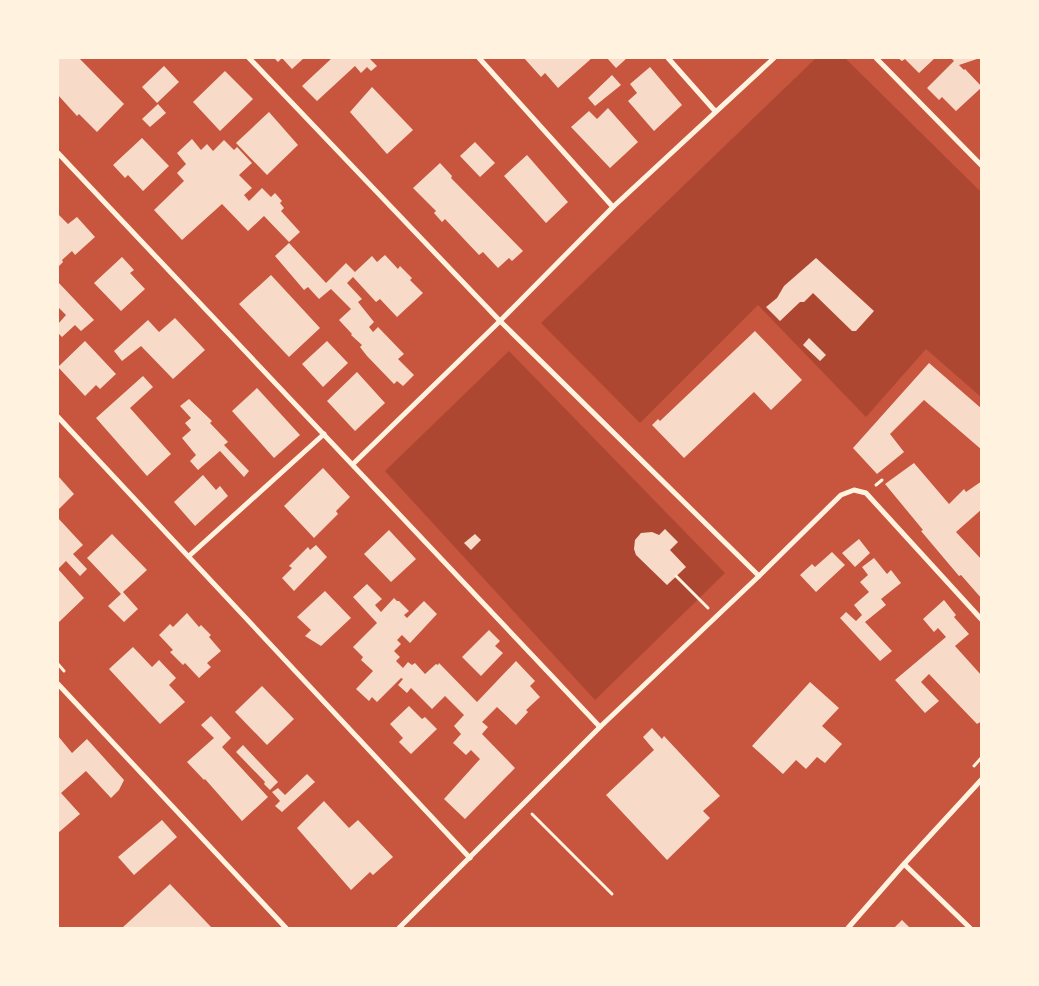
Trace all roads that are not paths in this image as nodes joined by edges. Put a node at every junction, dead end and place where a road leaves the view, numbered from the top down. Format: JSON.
{"nodes":[{"id":1,"x":249,"y":58,"type":"edge"},
{"id":2,"x":479,"y":58,"type":"edge"},
{"id":3,"x":668,"y":58,"type":"edge"},
{"id":4,"x":774,"y":58,"type":"edge"},
{"id":5,"x":876,"y":58,"type":"edge"},
{"id":6,"x":715,"y":111,"type":"junction"},
{"id":7,"x":58,"y":154,"type":"edge"},
{"id":8,"x":982,"y":166,"type":"edge"},
{"id":9,"x":613,"y":207,"type":"junction"},
{"id":10,"x":500,"y":321,"type":"junction"},
{"id":11,"x":58,"y":417,"type":"edge"},
{"id":12,"x":324,"y":434,"type":"junction"},
{"id":13,"x":353,"y":464,"type":"junction"},
{"id":14,"x":189,"y":556,"type":"junction"},
{"id":15,"x":759,"y":576,"type":"junction"},
{"id":16,"x":982,"y":620,"type":"edge"},
{"id":17,"x":58,"y":684,"type":"edge"},
{"id":18,"x":600,"y":727,"type":"junction"},
{"id":19,"x":982,"y":780,"type":"edge"},
{"id":20,"x":470,"y":858,"type":"junction"},
{"id":21,"x":904,"y":864,"type":"junction"},
{"id":22,"x":286,"y":928,"type":"edge"},
{"id":23,"x":399,"y":928,"type":"edge"},
{"id":24,"x":848,"y":928,"type":"edge"},
{"id":25,"x":970,"y":928,"type":"edge"}],
"edges":[{"from":1,"to":10,"type":"street"},
{"from":2,"to":9,"type":"street"},
{"from":3,"to":6,"type":"street"},
{"from":4,"to":6,"type":"street"},
{"from":5,"to":8,"type":"street"},
{"from":6,"to":9,"type":"street"},
{"from":7,"to":12,"type":"street"},
{"from":9,"to":10,"type":"street"},
{"from":10,"to":13,"type":"street"},
{"from":10,"to":15,"type":"street"},
{"from":11,"to":14,"type":"street"},
{"from":12,"to":13,"type":"street"},
{"from":12,"to":14,"type":"street"},
{"from":13,"to":18,"type":"street"},
{"from":14,"to":20,"type":"street"},
{"from":15,"to":16,"type":"street"},
{"from":15,"to":18,"type":"street"},
{"from":17,"to":22,"type":"street"},
{"from":18,"to":20,"type":"street"},
{"from":19,"to":21,"type":"street"},
{"from":20,"to":23,"type":"street"},
{"from":21,"to":24,"type":"street"},
{"from":21,"to":25,"type":"street"}]}
